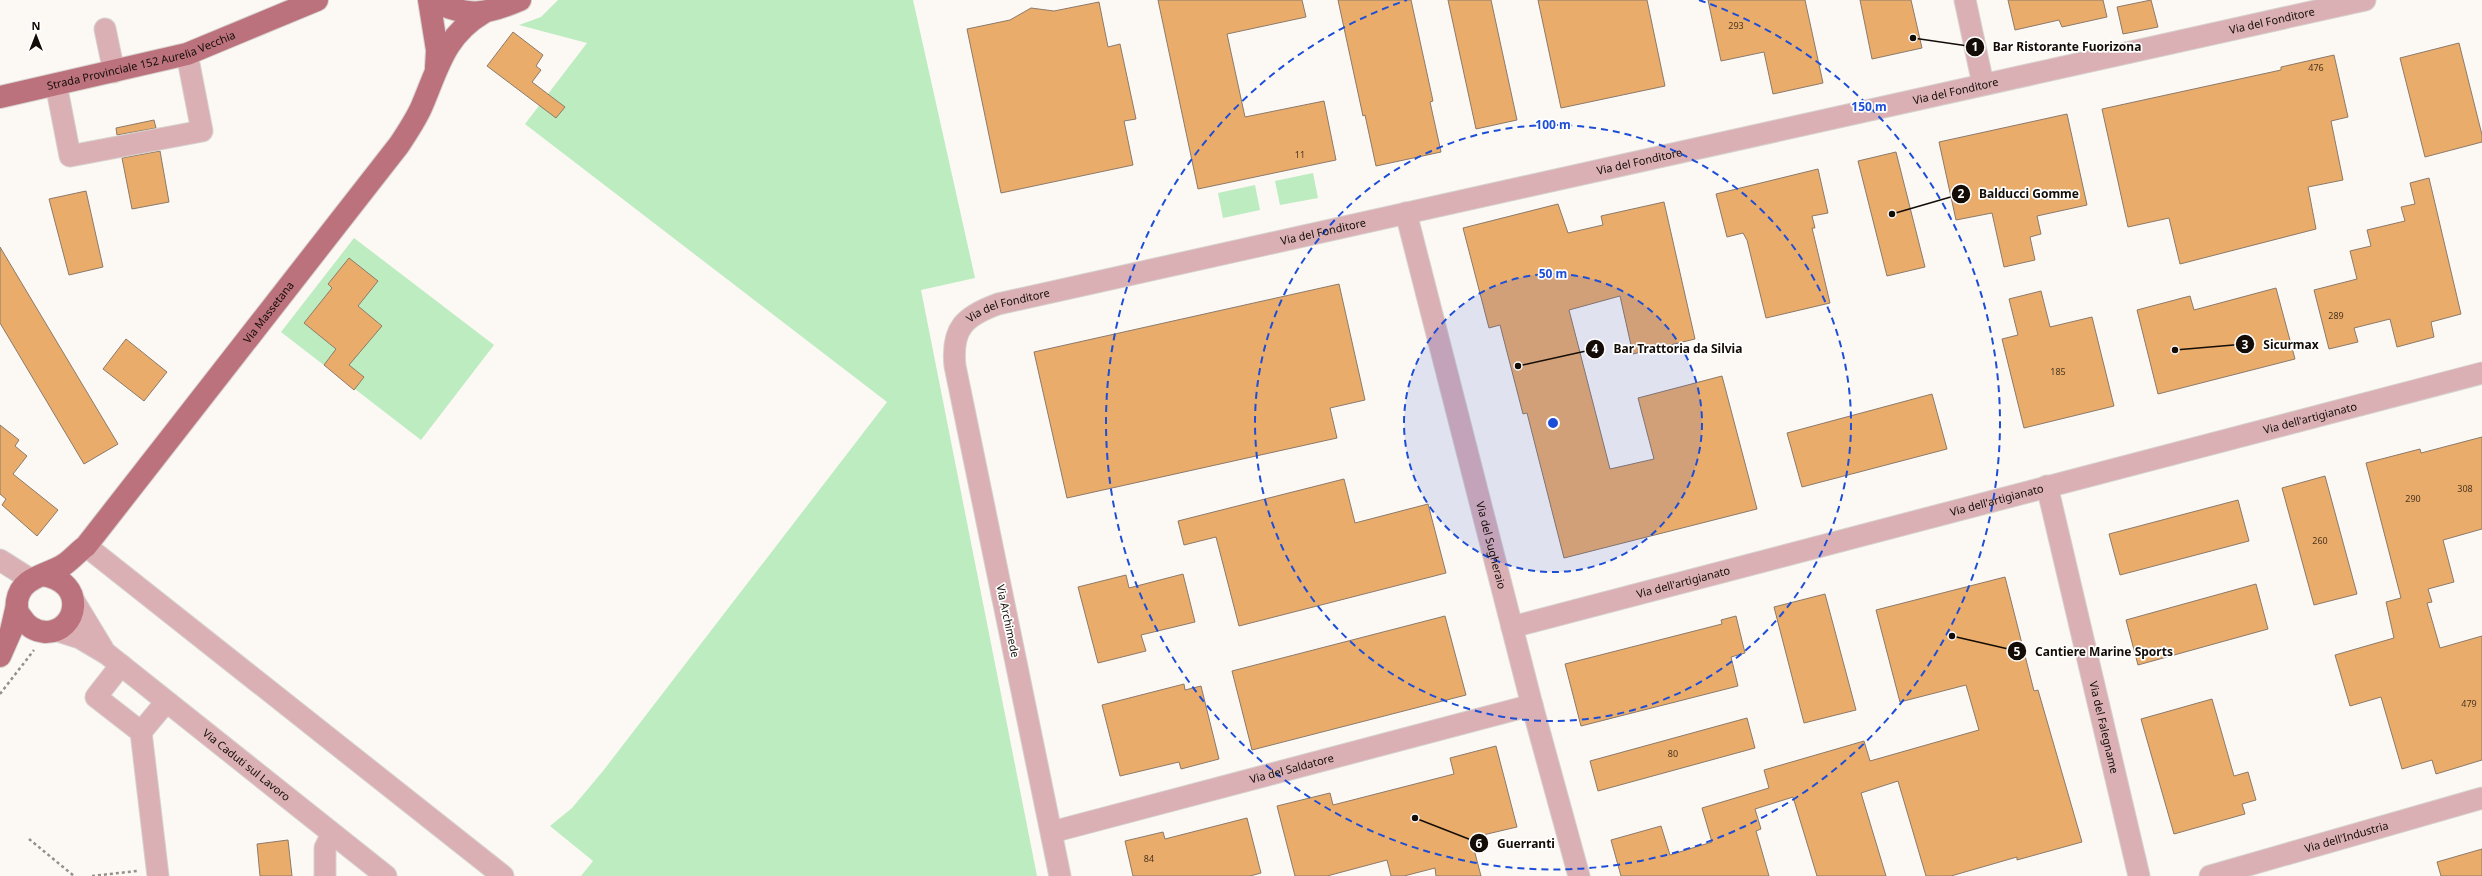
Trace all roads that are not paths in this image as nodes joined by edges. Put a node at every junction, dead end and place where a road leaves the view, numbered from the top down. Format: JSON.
{"nodes":[{"id":1,"x":301,"y":0,"type":"edge"},
{"id":2,"x":317,"y":0,"type":"edge"},
{"id":3,"x":430,"y":0,"type":"edge"},
{"id":4,"x":520,"y":0,"type":"edge"},
{"id":5,"x":1965,"y":0,"type":"edge"},
{"id":6,"x":2364,"y":0,"type":"edge"},
{"id":7,"x":484,"y":13,"type":"junction"},
{"id":8,"x":279,"y":16,"type":"junction"},
{"id":9,"x":105,"y":28,"type":"dead end"},
{"id":10,"x":187,"y":54,"type":"junction"},
{"id":11,"x":436,"y":69,"type":"junction"},
{"id":12,"x":114,"y":72,"type":"junction"},
{"id":13,"x":56,"y":84,"type":"junction"},
{"id":14,"x":1983,"y":84,"type":"junction"},
{"id":15,"x":0,"y":97,"type":"edge"},
{"id":16,"x":1406,"y":213,"type":"junction"},
{"id":17,"x":955,"y":366,"type":"joint"},
{"id":18,"x":2482,"y":373,"type":"edge"},
{"id":19,"x":2047,"y":486,"type":"junction"},
{"id":20,"x":86,"y":546,"type":"junction"},
{"id":21,"x":0,"y":560,"type":"edge"},
{"id":22,"x":0,"y":569,"type":"edge"},
{"id":23,"x":27,"y":588,"type":"junction"},
{"id":24,"x":73,"y":597,"type":"junction"},
{"id":25,"x":1512,"y":627,"type":"junction"},
{"id":26,"x":50,"y":631,"type":"junction"},
{"id":27,"x":1,"y":654,"type":"edge"},
{"id":28,"x":114,"y":660,"type":"junction"},
{"id":29,"x":166,"y":702,"type":"junction"},
{"id":30,"x":1532,"y":705,"type":"junction"},
{"id":31,"x":141,"y":732,"type":"junction"},
{"id":32,"x":2482,"y":798,"type":"edge"},
{"id":33,"x":1052,"y":832,"type":"junction"},
{"id":34,"x":332,"y":834,"type":"junction"},
{"id":35,"x":150,"y":873,"type":"edge"},
{"id":36,"x":325,"y":876,"type":"edge"},
{"id":37,"x":386,"y":876,"type":"edge"},
{"id":38,"x":503,"y":876,"type":"edge"},
{"id":39,"x":1060,"y":876,"type":"edge"},
{"id":40,"x":1580,"y":876,"type":"edge"},
{"id":41,"x":2139,"y":876,"type":"edge"},
{"id":42,"x":2210,"y":876,"type":"edge"}],
"edges":[{"from":1,"to":8,"type":"main road","name":"Strada Provinciale 152 Aurelia Vecchia"},
{"from":2,"to":8,"type":"main road","name":"Strada Provinciale 152 Aurelia Vecchia"},
{"from":3,"to":7,"type":"main road"},
{"from":3,"to":11,"type":"main road","name":"Via Massetana"},
{"from":4,"to":7,"type":"main road"},
{"from":5,"to":14,"type":"street"},
{"from":6,"to":14,"type":"street","name":"Via del Fonditore"},
{"from":7,"to":11,"type":"main road","name":"Via Massetana"},
{"from":8,"to":10,"type":"main road","name":"Strada Provinciale 152 Aurelia Vecchia"},
{"from":9,"to":12,"type":"street"},
{"from":10,"to":12,"type":"main road","name":"Strada Provinciale 152 Aurelia Vecchia"},
{"from":10,"to":13,"type":"street"},
{"from":11,"to":20,"type":"main road","name":"Via Massetana"},
{"from":12,"to":13,"type":"main road","name":"Strada Provinciale 152 Aurelia Vecchia"},
{"from":13,"to":15,"type":"main road","name":"Strada Provinciale 152 Aurelia Vecchia"},
{"from":14,"to":16,"type":"street","name":"Via del Fonditore"},
{"from":16,"to":17,"type":"street","name":"Via del Fonditore"},
{"from":16,"to":25,"type":"street","name":"Via del Sugheraio"},
{"from":17,"to":33,"type":"street","name":"Via Archimede"},
{"from":18,"to":19,"type":"street","name":"Via dell'artigianato"},
{"from":19,"to":25,"type":"street","name":"Via dell'artigianato"},
{"from":19,"to":41,"type":"street","name":"Via del Falegname"},
{"from":20,"to":23,"type":"main road","name":"Via Massetana"},
{"from":20,"to":24,"type":"main road","name":"Via Massetana"},
{"from":20,"to":38,"type":"street"},
{"from":21,"to":23,"type":"street"},
{"from":22,"to":23,"type":"street"},
{"from":23,"to":24,"type":"main road"},
{"from":23,"to":26,"type":"main road"},
{"from":23,"to":27,"type":"main road","name":"Via Massetana"},
{"from":24,"to":26,"type":"main road","name":"Via Massetana"},
{"from":24,"to":28,"type":"street","name":"Via Caduti sul Lavoro"},
{"from":25,"to":30,"type":"street","name":"Via del Sugheraio"},
{"from":26,"to":27,"type":"main road","name":"Via Massetana"},
{"from":26,"to":28,"type":"street","name":"Via Caduti sul Lavoro"},
{"from":28,"to":29,"type":"street","name":"Via Caduti sul Lavoro"},
{"from":28,"to":31,"type":"street"},
{"from":29,"to":31,"type":"street"},
{"from":29,"to":34,"type":"street","name":"Via Caduti sul Lavoro"},
{"from":30,"to":33,"type":"street","name":"Via del Saldatore"},
{"from":30,"to":40,"type":"street","name":"Via del Sugheraio"},
{"from":31,"to":35,"type":"street"},
{"from":32,"to":42,"type":"street","name":"Via dell'Industria"},
{"from":33,"to":39,"type":"street","name":"Via Archimede"},
{"from":34,"to":36,"type":"street"},
{"from":34,"to":37,"type":"street","name":"Via Caduti sul Lavoro"}]}
